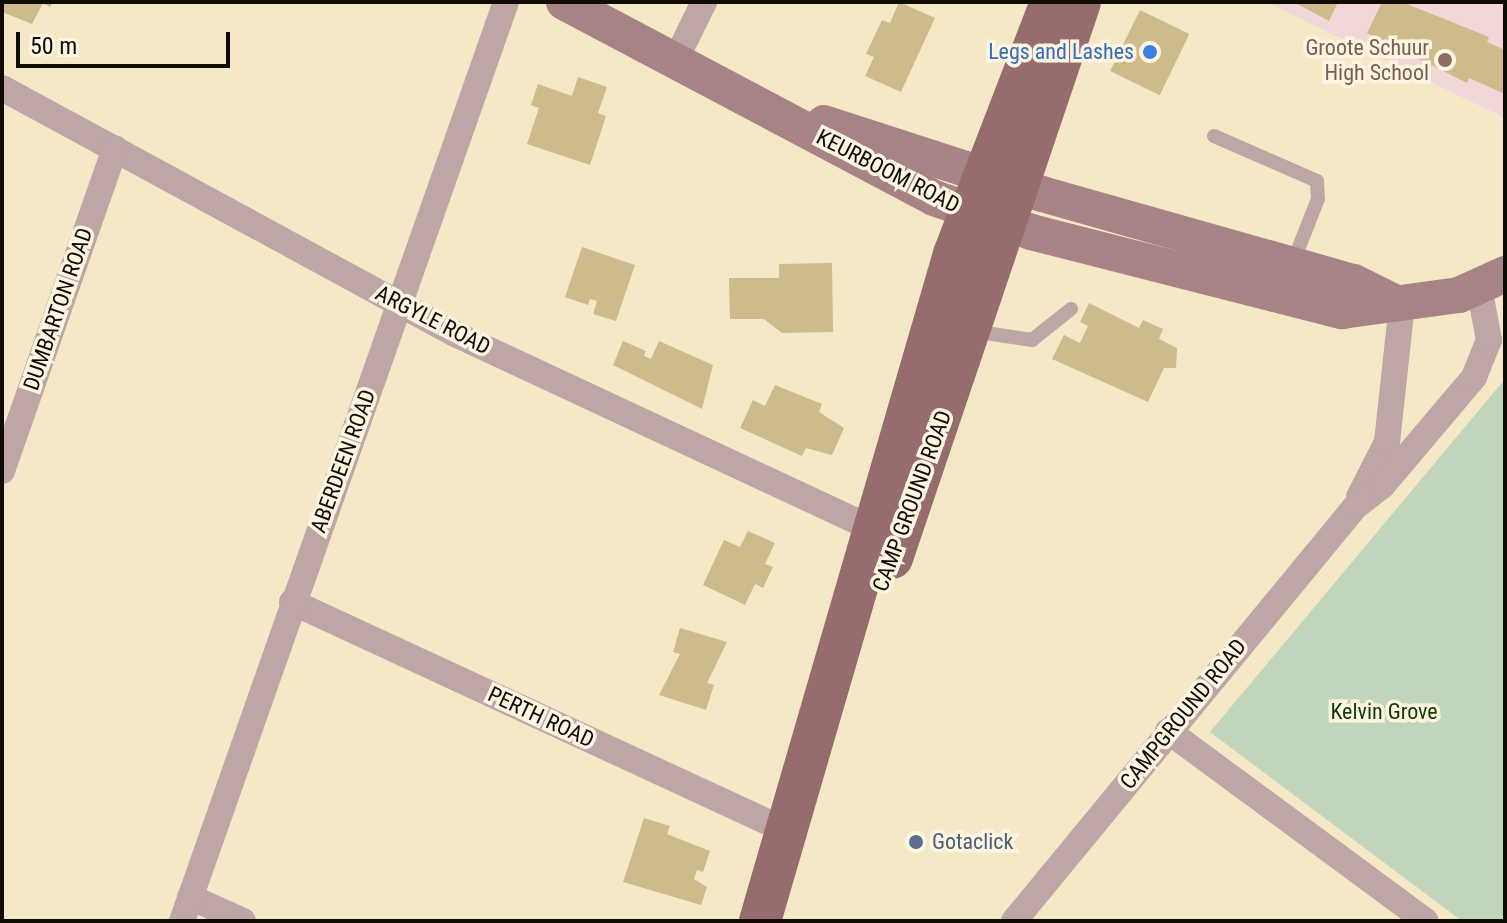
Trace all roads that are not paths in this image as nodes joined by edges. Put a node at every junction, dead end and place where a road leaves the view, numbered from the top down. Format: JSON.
{"nodes":[{"id":1,"x":506,"y":2,"type":"edge"},
{"id":2,"x":564,"y":2,"type":"edge"},
{"id":3,"x":704,"y":2,"type":"edge"},
{"id":4,"x":1051,"y":2,"type":"edge"},
{"id":5,"x":1080,"y":2,"type":"edge"},
{"id":6,"x":676,"y":59,"type":"junction"},
{"id":7,"x":2,"y":88,"type":"edge"},
{"id":8,"x":1214,"y":136,"type":"dead end"},
{"id":9,"x":115,"y":148,"type":"junction"},
{"id":10,"x":994,"y":200,"type":"junction"},
{"id":11,"x":1291,"y":265,"type":"junction"},
{"id":12,"x":1492,"y":280,"type":"edge"},
{"id":13,"x":1398,"y":302,"type":"junction"},
{"id":14,"x":399,"y":305,"type":"junction"},
{"id":15,"x":1071,"y":309,"type":"dead end"},
{"id":16,"x":970,"y":330,"type":"junction"},
{"id":17,"x":10,"y":421,"type":"edge"},
{"id":18,"x":2,"y":471,"type":"edge"},
{"id":19,"x":1355,"y":507,"type":"junction"},
{"id":20,"x":875,"y":530,"type":"junction"},
{"id":21,"x":292,"y":602,"type":"junction"},
{"id":22,"x":1168,"y":731,"type":"junction"},
{"id":23,"x":806,"y":774,"type":"junction"},
{"id":24,"x":789,"y":832,"type":"junction"},
{"id":25,"x":186,"y":909,"type":"edge"},
{"id":26,"x":243,"y":921,"type":"edge"},
{"id":27,"x":760,"y":921,"type":"edge"},
{"id":28,"x":1014,"y":921,"type":"edge"},
{"id":29,"x":1426,"y":921,"type":"edge"}],
"edges":[{"from":1,"to":14,"type":"street","name":"ABERDEEN ROAD"},
{"from":2,"to":6,"type":"main road","name":"KEURBOOM ROAD"},
{"from":3,"to":6,"type":"street"},
{"from":4,"to":10,"type":"main road"},
{"from":5,"to":10,"type":"main road"},
{"from":6,"to":10,"type":"main road","name":"KEURBOOM ROAD"},
{"from":7,"to":9,"type":"street","name":"ARGYLE ROAD"},
{"from":8,"to":11,"type":"lane"},
{"from":9,"to":14,"type":"street","name":"ARGYLE ROAD"},
{"from":9,"to":17,"type":"street","name":"DUMBARTON ROAD"},
{"from":10,"to":11,"type":"main road"},
{"from":10,"to":13,"type":"main road","name":"CAMPGROUND ROAD"},
{"from":10,"to":16,"type":"main road","name":"CAMP GROUND ROAD"},
{"from":10,"to":20,"type":"main road","name":"CAMP GROUND ROAD"},
{"from":11,"to":13,"type":"main road"},
{"from":12,"to":13,"type":"main road","name":"CAMPGROUND ROAD"},
{"from":12,"to":19,"type":"street","name":"CAMPGROUND ROAD"},
{"from":13,"to":19,"type":"street","name":"CAMPGROUND ROAD"},
{"from":14,"to":20,"type":"street","name":"ARGYLE ROAD"},
{"from":14,"to":21,"type":"street","name":"ABERDEEN ROAD"},
{"from":15,"to":16,"type":"lane"},
{"from":16,"to":23,"type":"main road","name":"CAMP GROUND ROAD"},
{"from":17,"to":18,"type":"street","name":"DUMBARTON ROAD"},
{"from":19,"to":22,"type":"street","name":"CAMPGROUND ROAD"},
{"from":20,"to":23,"type":"main road","name":"CAMP GROUND ROAD"},
{"from":21,"to":24,"type":"street","name":"PERTH ROAD"},
{"from":21,"to":25,"type":"street","name":"ABERDEEN ROAD"},
{"from":22,"to":28,"type":"street","name":"CAMPGROUND ROAD"},
{"from":22,"to":29,"type":"street"},
{"from":23,"to":24,"type":"main road","name":"CAMP GROUND ROAD"},
{"from":24,"to":27,"type":"main road","name":"CAMP GROUND ROAD"},
{"from":25,"to":26,"type":"street"}]}
